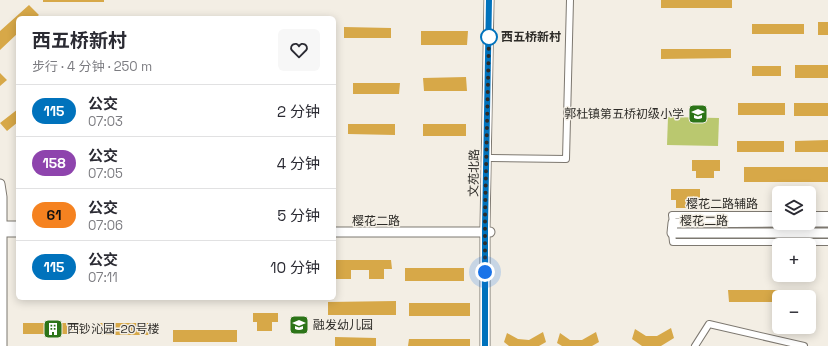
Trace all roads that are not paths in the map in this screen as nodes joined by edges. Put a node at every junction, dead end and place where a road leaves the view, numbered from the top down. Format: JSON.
{"nodes":[{"id":1,"x":489,"y":0,"type":"edge"},
{"id":2,"x":494,"y":0,"type":"edge"},
{"id":3,"x":570,"y":0,"type":"edge"},
{"id":4,"x":491,"y":158,"type":"junction"},
{"id":5,"x":0,"y":184,"type":"edge"},
{"id":6,"x":772,"y":215,"type":"edge"},
{"id":7,"x":816,"y":215,"type":"edge"},
{"id":8,"x":828,"y":215,"type":"edge"},
{"id":9,"x":772,"y":222,"type":"edge"},
{"id":10,"x":816,"y":222,"type":"edge"},
{"id":11,"x":828,"y":222,"type":"edge"},
{"id":12,"x":672,"y":223,"type":"junction"},
{"id":13,"x":16,"y":226,"type":"edge"},
{"id":14,"x":336,"y":226,"type":"edge"},
{"id":15,"x":1,"y":229,"type":"edge"},
{"id":16,"x":487,"y":230,"type":"junction"},
{"id":17,"x":16,"y":232,"type":"edge"},
{"id":18,"x":336,"y":232,"type":"edge"},
{"id":19,"x":672,"y":233,"type":"junction"},
{"id":20,"x":828,"y":233,"type":"edge"},
{"id":21,"x":828,"y":242,"type":"edge"},
{"id":22,"x":2,"y":346,"type":"edge"},
{"id":23,"x":485,"y":346,"type":"edge"},
{"id":24,"x":491,"y":346,"type":"edge"},
{"id":25,"x":695,"y":346,"type":"edge"},
{"id":26,"x":804,"y":346,"type":"edge"}],
"edges":[{"from":1,"to":16,"type":"street","name":"文苑北路"},
{"from":2,"to":4,"type":"street","name":"文苑北路"},
{"from":3,"to":4,"type":"street"},
{"from":4,"to":16,"type":"street","name":"文苑北路"},
{"from":5,"to":15,"type":"street"},
{"from":6,"to":12,"type":"street","name":"樱花二路辅路"},
{"from":7,"to":8,"type":"street"},
{"from":9,"to":12,"type":"street","name":"樱花二路"},
{"from":10,"to":11,"type":"street"},
{"from":12,"to":19,"type":"street","name":"樱花二路"},
{"from":13,"to":15,"type":"street"},
{"from":14,"to":16,"type":"street","name":"樱花二路"},
{"from":15,"to":17,"type":"street"},
{"from":15,"to":22,"type":"street"},
{"from":16,"to":18,"type":"street","name":"樱花二路"},
{"from":16,"to":23,"type":"street","name":"文苑北路"},
{"from":16,"to":24,"type":"street","name":"文苑北路"},
{"from":19,"to":20,"type":"street","name":"樱花二路"},
{"from":19,"to":21,"type":"street"},
{"from":25,"to":26,"type":"street"}]}
